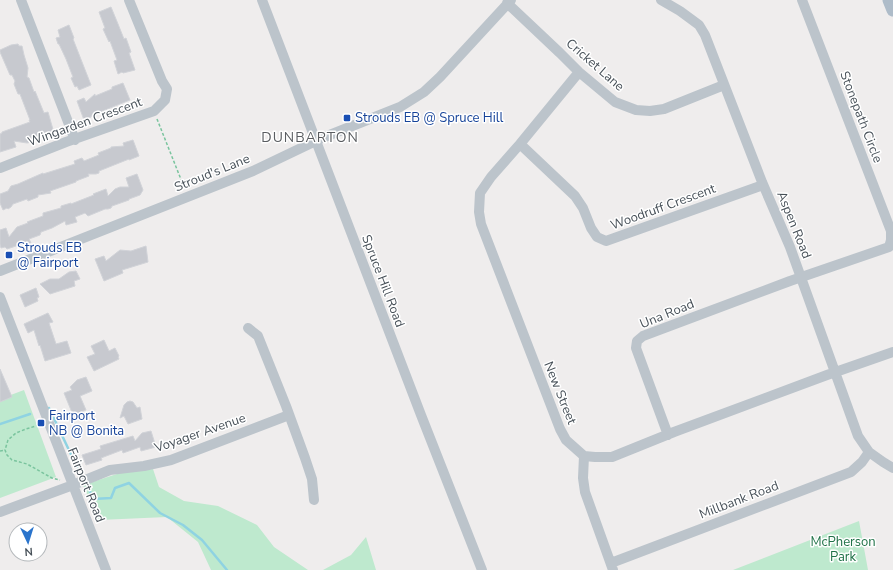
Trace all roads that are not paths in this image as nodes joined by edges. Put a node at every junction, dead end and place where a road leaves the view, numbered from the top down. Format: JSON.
{"nodes":[{"id":1,"x":21,"y":0,"type":"edge"},
{"id":2,"x":129,"y":0,"type":"edge"},
{"id":3,"x":262,"y":0,"type":"edge"},
{"id":4,"x":802,"y":0,"type":"edge"},
{"id":5,"x":889,"y":0,"type":"edge"},
{"id":6,"x":509,"y":2,"type":"edge"},
{"id":7,"x":667,"y":2,"type":"edge"},
{"id":8,"x":893,"y":10,"type":"edge"},
{"id":9,"x":579,"y":72,"type":"junction"},
{"id":10,"x":724,"y":85,"type":"junction"},
{"id":11,"x":75,"y":140,"type":"junction"},
{"id":12,"x":316,"y":141,"type":"junction"},
{"id":13,"x":520,"y":144,"type":"junction"},
{"id":14,"x":0,"y":168,"type":"edge"},
{"id":15,"x":762,"y":185,"type":"junction"},
{"id":16,"x":0,"y":271,"type":"edge"},
{"id":17,"x":801,"y":277,"type":"junction"},
{"id":18,"x":0,"y":297,"type":"edge"},
{"id":19,"x":248,"y":328,"type":"dead end"},
{"id":20,"x":893,"y":352,"type":"edge"},
{"id":21,"x":835,"y":372,"type":"junction"},
{"id":22,"x":289,"y":415,"type":"junction"},
{"id":23,"x":668,"y":434,"type":"junction"},
{"id":24,"x":869,"y":452,"type":"junction"},
{"id":25,"x":584,"y":456,"type":"junction"},
{"id":26,"x":893,"y":468,"type":"edge"},
{"id":27,"x":73,"y":485,"type":"junction"},
{"id":28,"x":314,"y":500,"type":"dead end"},
{"id":29,"x":0,"y":512,"type":"edge"},
{"id":30,"x":612,"y":566,"type":"edge"},
{"id":31,"x":106,"y":570,"type":"edge"},
{"id":32,"x":482,"y":570,"type":"edge"}],
"edges":[{"from":1,"to":11,"type":"street"},
{"from":2,"to":11,"type":"street","name":"Wingarden Crescent"},
{"from":3,"to":12,"type":"street","name":"Spruce Hill Road"},
{"from":4,"to":17,"type":"street","name":"Stonepath Circle"},
{"from":5,"to":8,"type":"main road"},
{"from":6,"to":9,"type":"street","name":"Cricket Lane"},
{"from":6,"to":12,"type":"street","name":"Stroud's Lane"},
{"from":7,"to":10,"type":"street","name":"Aspen Road"},
{"from":9,"to":10,"type":"street","name":"Cricket Lane"},
{"from":9,"to":13,"type":"street","name":"New Street"},
{"from":10,"to":15,"type":"street","name":"Aspen Road"},
{"from":11,"to":14,"type":"street","name":"Wingarden Crescent"},
{"from":12,"to":16,"type":"street","name":"Stroud's Lane"},
{"from":12,"to":32,"type":"street","name":"Spruce Hill Road"},
{"from":13,"to":15,"type":"street","name":"Woodruff Crescent"},
{"from":13,"to":25,"type":"street","name":"New Street"},
{"from":15,"to":17,"type":"street","name":"Aspen Road"},
{"from":17,"to":21,"type":"street","name":"Aspen Road"},
{"from":17,"to":23,"type":"street","name":"Una Road"},
{"from":18,"to":27,"type":"street","name":"Fairport Road"},
{"from":19,"to":22,"type":"street"},
{"from":20,"to":21,"type":"street"},
{"from":21,"to":23,"type":"street"},
{"from":21,"to":24,"type":"street","name":"Aspen Road"},
{"from":22,"to":27,"type":"street","name":"Voyager Avenue"},
{"from":22,"to":28,"type":"street"},
{"from":23,"to":25,"type":"street"},
{"from":24,"to":26,"type":"street","name":"Aspen Road"},
{"from":24,"to":30,"type":"street","name":"Millbank Road"},
{"from":25,"to":30,"type":"street"},
{"from":27,"to":29,"type":"street","name":"Voyager Avenue"},
{"from":27,"to":31,"type":"street","name":"Fairport Road"}]}
